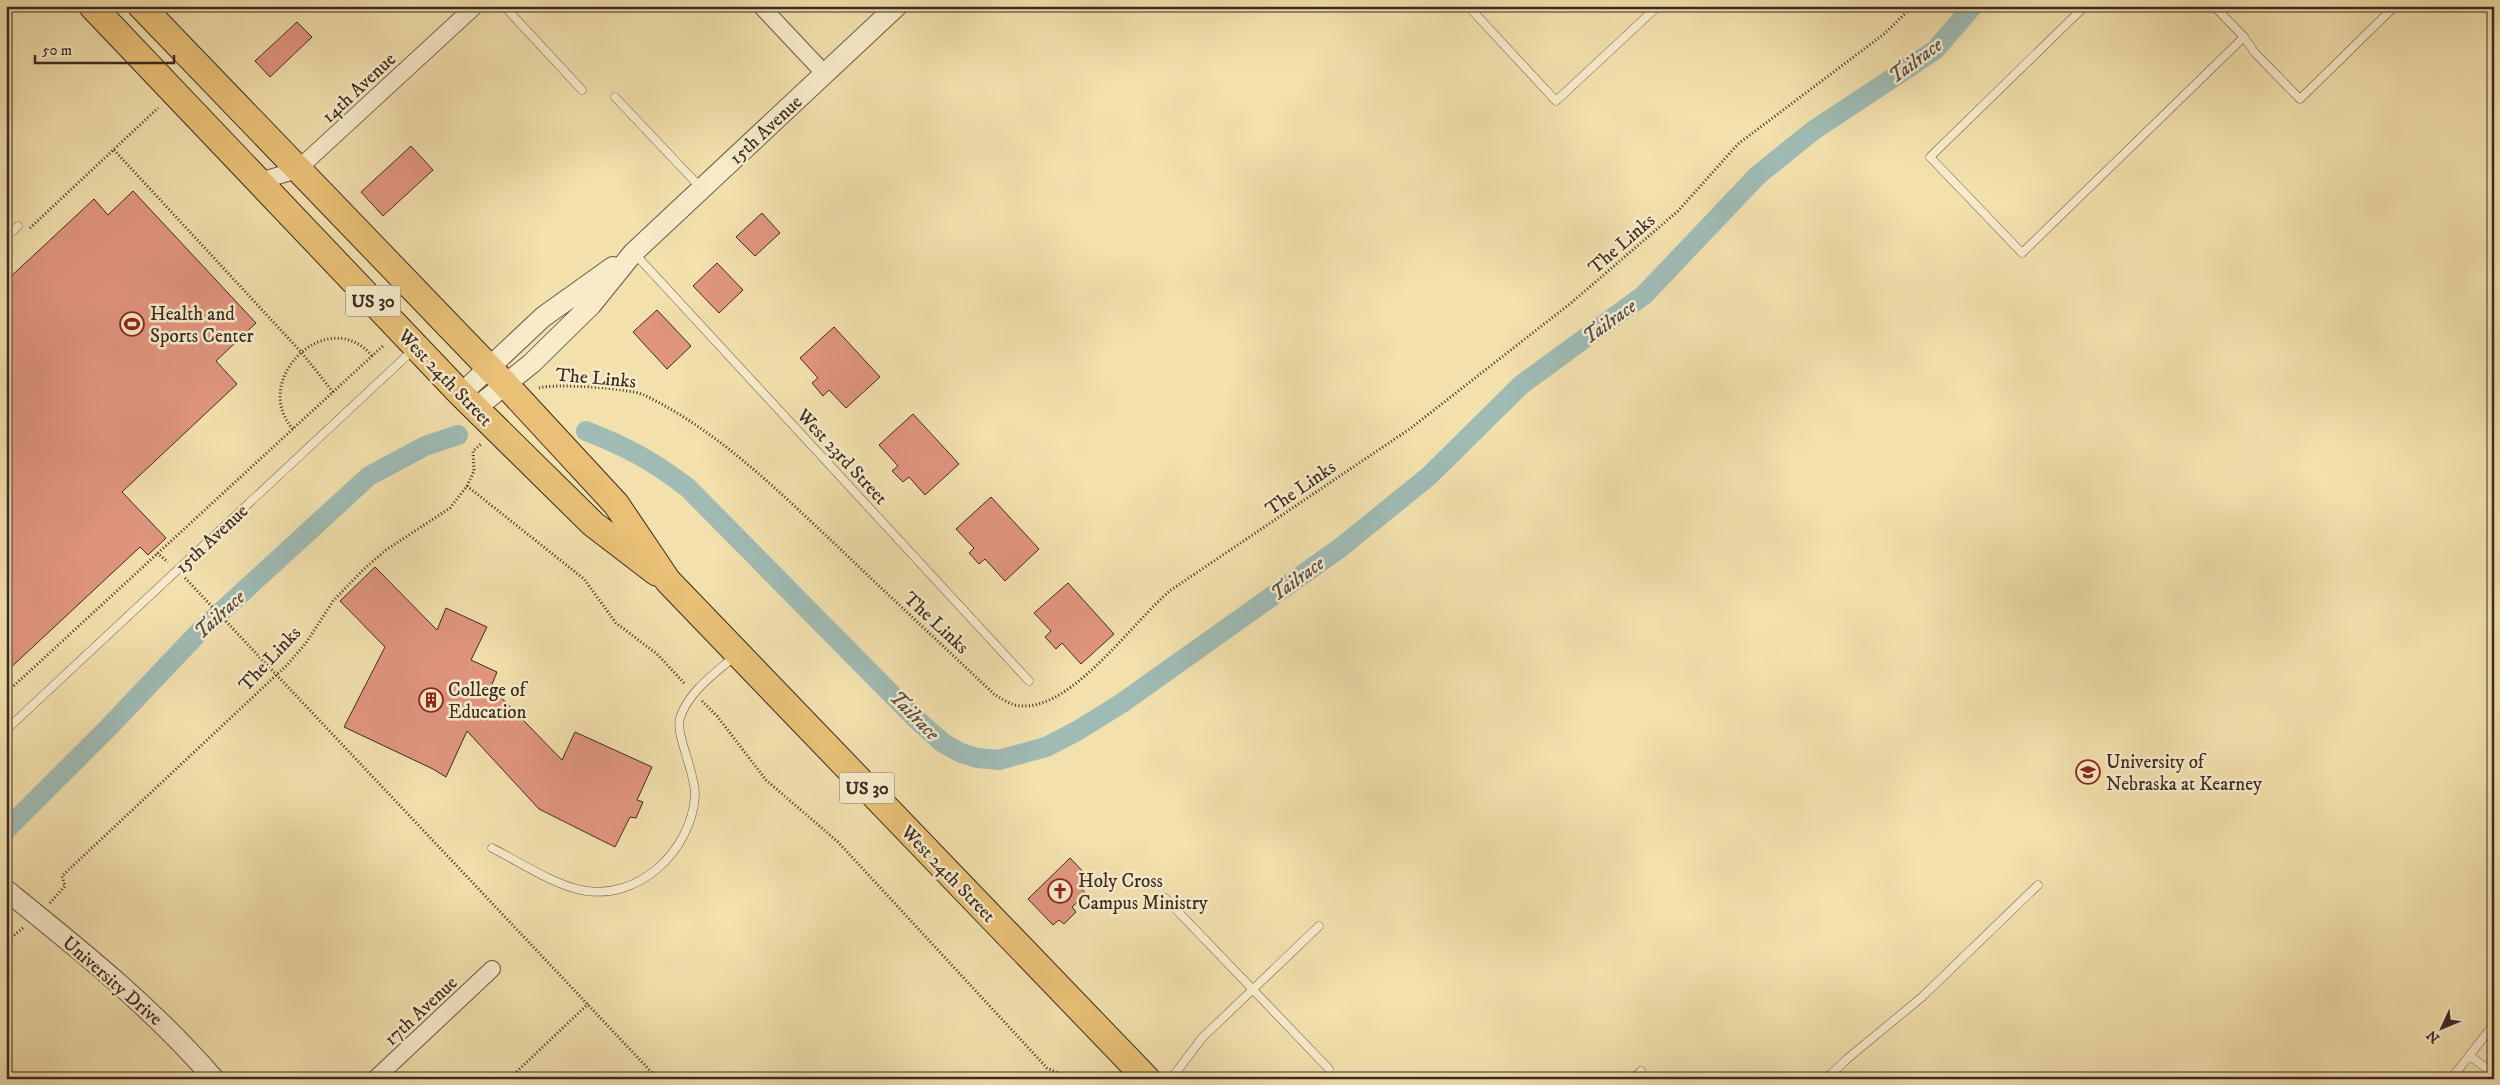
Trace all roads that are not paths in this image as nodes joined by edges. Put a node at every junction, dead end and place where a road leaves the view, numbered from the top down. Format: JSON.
{"nodes":[{"id":1,"x":92,"y":6,"type":"edge"},
{"id":2,"x":142,"y":6,"type":"edge"},
{"id":3,"x":474,"y":6,"type":"edge"},
{"id":4,"x":504,"y":6,"type":"edge"},
{"id":5,"x":761,"y":6,"type":"edge"},
{"id":6,"x":897,"y":6,"type":"edge"},
{"id":7,"x":1468,"y":6,"type":"edge"},
{"id":8,"x":1658,"y":6,"type":"edge"},
{"id":9,"x":2085,"y":6,"type":"edge"},
{"id":10,"x":2214,"y":6,"type":"edge"},
{"id":11,"x":2395,"y":6,"type":"edge"},
{"id":12,"x":2244,"y":38,"type":"junction"},
{"id":13,"x":824,"y":74,"type":"junction"},
{"id":14,"x":582,"y":90,"type":"dead end"},
{"id":15,"x":615,"y":97,"type":"dead end"},
{"id":16,"x":297,"y":170,"type":"junction"},
{"id":17,"x":260,"y":182,"type":"junction"},
{"id":18,"x":702,"y":188,"type":"junction"},
{"id":19,"x":18,"y":226,"type":"dead end"},
{"id":20,"x":6,"y":237,"type":"edge"},
{"id":21,"x":633,"y":253,"type":"junction"},
{"id":22,"x":416,"y":346,"type":"junction"},
{"id":23,"x":506,"y":385,"type":"junction"},
{"id":24,"x":468,"y":401,"type":"junction"},
{"id":25,"x":668,"y":581,"type":"junction"},
{"id":26,"x":738,"y":653,"type":"junction"},
{"id":27,"x":1029,"y":681,"type":"dead end"},
{"id":28,"x":6,"y":730,"type":"edge"},
{"id":29,"x":492,"y":848,"type":"dead end"},
{"id":30,"x":2038,"y":885,"type":"dead end"},
{"id":31,"x":6,"y":890,"type":"edge"},
{"id":32,"x":1165,"y":898,"type":"dead end"},
{"id":33,"x":1319,"y":926,"type":"dead end"},
{"id":34,"x":492,"y":969,"type":"dead end"},
{"id":35,"x":1253,"y":989,"type":"junction"},
{"id":36,"x":2494,"y":1024,"type":"edge"},
{"id":37,"x":2470,"y":1056,"type":"junction"},
{"id":38,"x":1329,"y":1069,"type":"dead end"},
{"id":39,"x":1641,"y":1072,"type":"dead end"},
{"id":40,"x":2494,"y":1074,"type":"edge"},
{"id":41,"x":214,"y":1079,"type":"edge"},
{"id":42,"x":375,"y":1079,"type":"edge"},
{"id":43,"x":1147,"y":1079,"type":"edge"},
{"id":44,"x":1171,"y":1079,"type":"edge"},
{"id":45,"x":1633,"y":1079,"type":"edge"},
{"id":46,"x":1826,"y":1079,"type":"edge"},
{"id":47,"x":2451,"y":1079,"type":"edge"}],
"edges":[{"from":1,"to":17,"type":"main road","name":"West 24th Street","number":"US 30"},
{"from":2,"to":16,"type":"main road","name":"West 24th Street","number":"US 30"},
{"from":3,"to":16,"type":"street","name":"14th Avenue"},
{"from":4,"to":14,"type":"lane"},
{"from":5,"to":13,"type":"street"},
{"from":6,"to":13,"type":"street","name":"15th Avenue"},
{"from":7,"to":8,"type":"lane"},
{"from":9,"to":12,"type":"lane"},
{"from":10,"to":12,"type":"lane"},
{"from":11,"to":12,"type":"lane"},
{"from":13,"to":18,"type":"street","name":"15th Avenue"},
{"from":15,"to":18,"type":"lane"},
{"from":16,"to":17,"type":"street","name":"14th Avenue"},
{"from":16,"to":23,"type":"main road","name":"West 24th Street","number":"US 30"},
{"from":17,"to":22,"type":"main road","name":"West 24th Street","number":"US 30"},
{"from":18,"to":21,"type":"street","name":"15th Avenue"},
{"from":19,"to":20,"type":"lane"},
{"from":21,"to":23,"type":"street","name":"15th Avenue"},
{"from":21,"to":27,"type":"lane","name":"West 23rd Street"},
{"from":22,"to":24,"type":"main road","name":"West 24th Street","number":"US 30"},
{"from":22,"to":28,"type":"lane","name":"15th Avenue"},
{"from":23,"to":24,"type":"street","name":"15th Avenue"},
{"from":23,"to":25,"type":"main road","name":"West 24th Street","number":"US 30"},
{"from":24,"to":25,"type":"main road","name":"West 24th Street","number":"US 30"},
{"from":25,"to":26,"type":"main road","name":"West 24th Street","number":"US 30"},
{"from":26,"to":29,"type":"lane"},
{"from":26,"to":43,"type":"main road","name":"West 24th Street","number":"US 30"},
{"from":30,"to":46,"type":"lane"},
{"from":31,"to":41,"type":"street","name":"University Drive"},
{"from":32,"to":35,"type":"lane"},
{"from":33,"to":35,"type":"lane"},
{"from":34,"to":42,"type":"street","name":"17th Avenue"},
{"from":35,"to":38,"type":"lane"},
{"from":35,"to":44,"type":"lane"},
{"from":36,"to":37,"type":"lane"},
{"from":37,"to":40,"type":"lane"},
{"from":37,"to":47,"type":"lane"},
{"from":39,"to":45,"type":"lane"}]}
